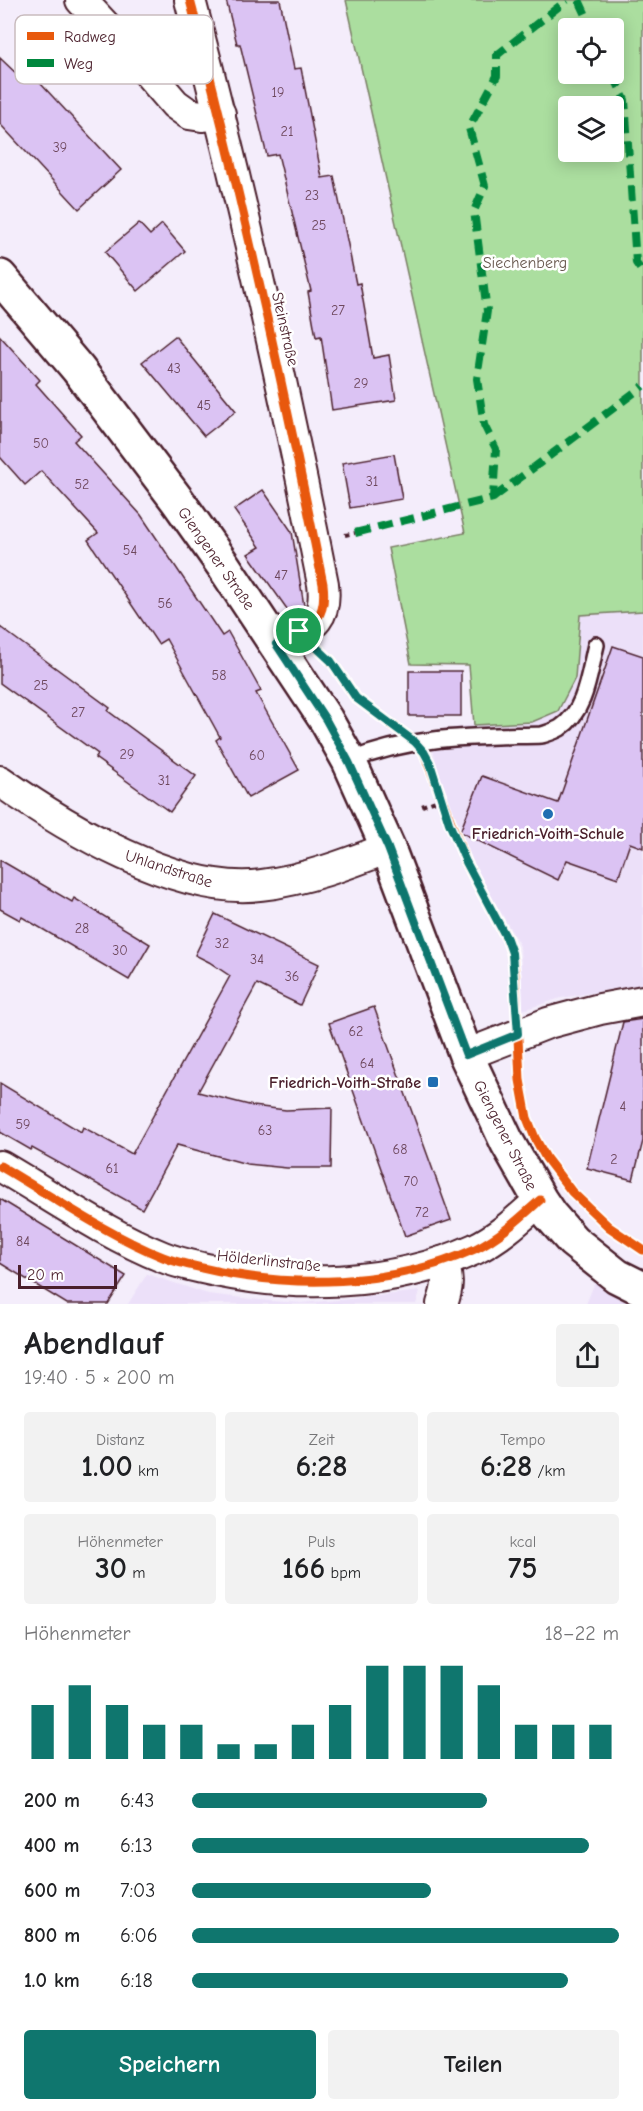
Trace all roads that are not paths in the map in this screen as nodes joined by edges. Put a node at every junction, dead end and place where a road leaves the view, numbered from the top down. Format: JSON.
{"nodes":[{"id":1,"x":81,"y":0,"type":"edge"},
{"id":2,"x":190,"y":0,"type":"edge"},
{"id":3,"x":95,"y":15,"type":"edge"},
{"id":4,"x":194,"y":15,"type":"edge"},
{"id":5,"x":158,"y":84,"type":"edge"},
{"id":6,"x":212,"y":84,"type":"edge"},
{"id":7,"x":220,"y":114,"type":"junction"},
{"id":8,"x":0,"y":277,"type":"edge"},
{"id":9,"x":276,"y":644,"type":"junction"},
{"id":10,"x":596,"y":645,"type":"dead end"},
{"id":11,"x":349,"y":762,"type":"junction"},
{"id":12,"x":0,"y":781,"type":"edge"},
{"id":13,"x":388,"y":848,"type":"junction"},
{"id":14,"x":643,"y":1002,"type":"edge"},
{"id":15,"x":466,"y":1055,"type":"junction"},
{"id":16,"x":0,"y":1166,"type":"edge"},
{"id":17,"x":540,"y":1200,"type":"junction"},
{"id":18,"x":442,"y":1262,"type":"junction"},
{"id":19,"x":643,"y":1289,"type":"edge"},
{"id":20,"x":442,"y":1304,"type":"edge"}],
"edges":[{"from":1,"to":3,"type":"street"},
{"from":2,"to":4,"type":"street","name":"Steinstraße"},
{"from":5,"to":7,"type":"street"},
{"from":6,"to":7,"type":"street","name":"Steinstraße"},
{"from":7,"to":9,"type":"street","name":"Steinstraße"},
{"from":8,"to":9,"type":"main road","name":"Giengener Straße"},
{"from":9,"to":11,"type":"main road","name":"Giengener Straße"},
{"from":10,"to":11,"type":"lane"},
{"from":11,"to":13,"type":"main road","name":"Giengener Straße"},
{"from":12,"to":13,"type":"street","name":"Uhlandstraße"},
{"from":13,"to":15,"type":"main road","name":"Giengener Straße"},
{"from":14,"to":15,"type":"street"},
{"from":15,"to":17,"type":"main road","name":"Giengener Straße"},
{"from":16,"to":18,"type":"street","name":"Hölderlinstraße"},
{"from":17,"to":18,"type":"street","name":"Hölderlinstraße"},
{"from":17,"to":19,"type":"main road","name":"Giengener Straße"},
{"from":18,"to":20,"type":"street"}]}
